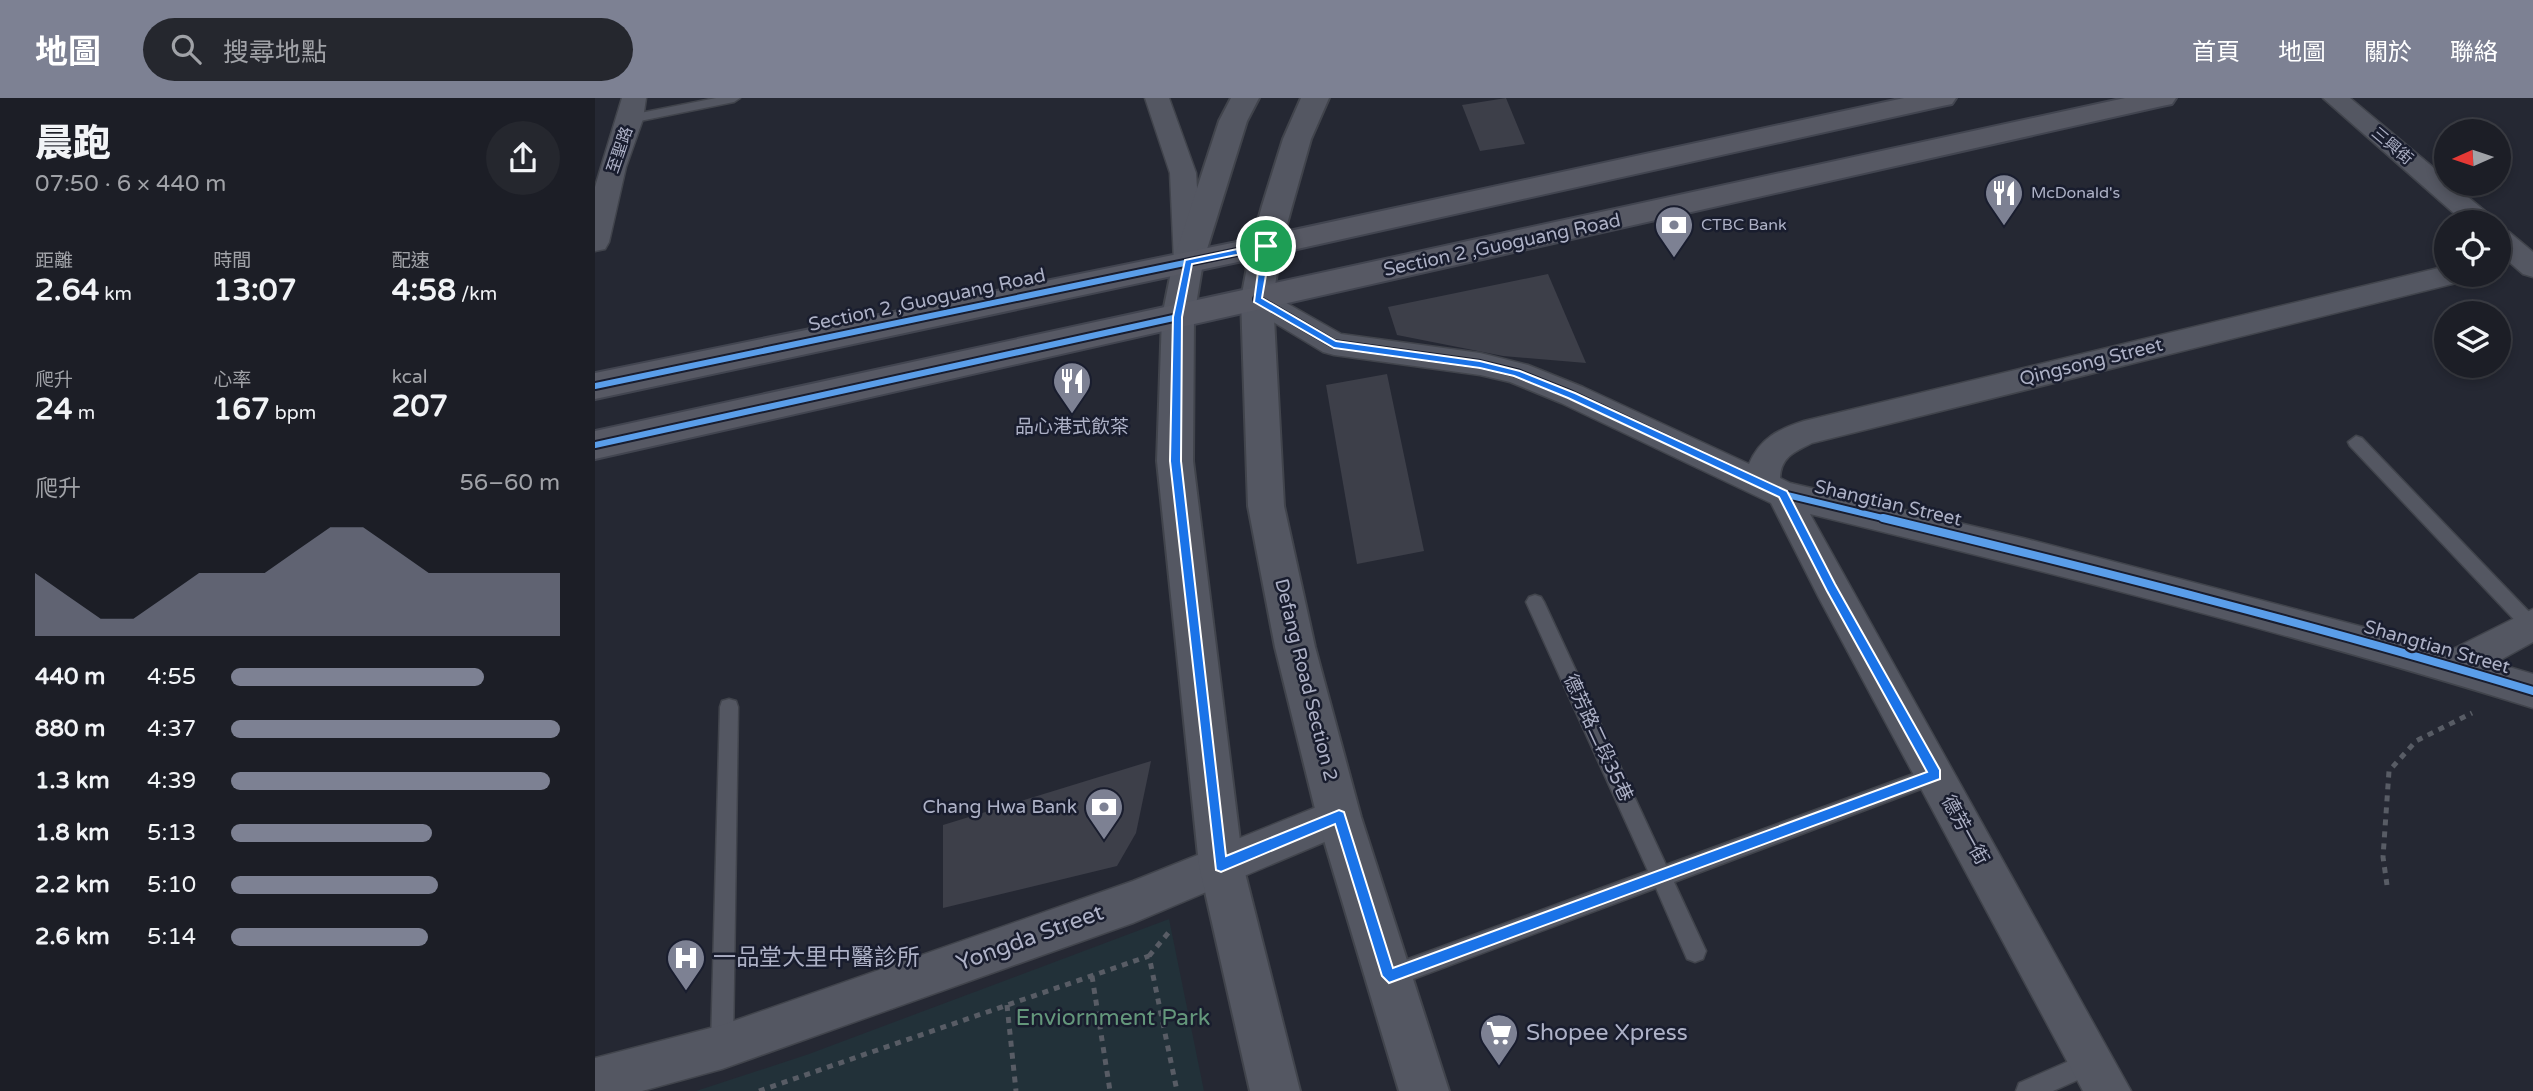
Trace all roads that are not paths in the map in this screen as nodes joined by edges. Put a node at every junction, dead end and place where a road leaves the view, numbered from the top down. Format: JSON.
{"nodes":[{"id":1,"x":734,"y":98,"type":"edge"},
{"id":2,"x":1157,"y":98,"type":"edge"},
{"id":3,"x":1245,"y":98,"type":"edge"},
{"id":4,"x":1315,"y":98,"type":"edge"},
{"id":5,"x":1942,"y":98,"type":"edge"},
{"id":6,"x":2162,"y":98,"type":"edge"},
{"id":7,"x":2335,"y":98,"type":"edge"},
{"id":8,"x":632,"y":109,"type":"edge"},
{"id":9,"x":604,"y":169,"type":"edge"},
{"id":10,"x":2467,"y":210,"type":"edge"},
{"id":11,"x":595,"y":242,"type":"edge"},
{"id":12,"x":1266,"y":246,"type":"junction"},
{"id":13,"x":1188,"y":262,"type":"junction"},
{"id":14,"x":2434,"y":279,"type":"edge"},
{"id":15,"x":1257,"y":299,"type":"junction"},
{"id":16,"x":1178,"y":317,"type":"junction"},
{"id":17,"x":595,"y":386,"type":"edge"},
{"id":18,"x":2356,"y":442,"type":"dead end"},
{"id":19,"x":595,"y":444,"type":"edge"},
{"id":20,"x":1773,"y":490,"type":"junction"},
{"id":21,"x":1535,"y":602,"type":"dead end"},
{"id":22,"x":2531,"y":625,"type":"edge"},
{"id":23,"x":2454,"y":667,"type":"junction"},
{"id":24,"x":2530,"y":690,"type":"edge"},
{"id":25,"x":729,"y":707,"type":"dead end"},
{"id":26,"x":1935,"y":775,"type":"junction"},
{"id":27,"x":1339,"y":817,"type":"junction"},
{"id":28,"x":1221,"y":865,"type":"junction"},
{"id":29,"x":1660,"y":875,"type":"junction"},
{"id":30,"x":1695,"y":951,"type":"dead end"},
{"id":31,"x":1389,"y":976,"type":"junction"},
{"id":32,"x":722,"y":1046,"type":"junction"},
{"id":33,"x":2100,"y":1076,"type":"edge"},
{"id":34,"x":595,"y":1081,"type":"edge"},
{"id":35,"x":1275,"y":1091,"type":"edge"},
{"id":36,"x":1424,"y":1091,"type":"edge"},
{"id":37,"x":2027,"y":1091,"type":"edge"}],
"edges":[{"from":1,"to":8,"type":"lane"},
{"from":2,"to":13,"type":"street"},
{"from":3,"to":13,"type":"street"},
{"from":4,"to":12,"type":"street","name":"Defang Road Section 2"},
{"from":5,"to":12,"type":"main road","name":"Section 2 ,Guoguang Road"},
{"from":6,"to":15,"type":"main road","name":"Section 2 ,Guoguang Road"},
{"from":7,"to":10,"type":"street","name":"三興街"},
{"from":8,"to":9,"type":"street","name":"至聖路"},
{"from":9,"to":11,"type":"street","name":"至聖路"},
{"from":12,"to":13,"type":"main road","name":"Section 2 ,Guoguang Road"},
{"from":12,"to":15,"type":"street","name":"Defang Road Section 2"},
{"from":13,"to":16,"type":"street"},
{"from":13,"to":17,"type":"main road","name":"Section 2 ,Guoguang Road"},
{"from":14,"to":20,"type":"street","name":"Qingsong Street"},
{"from":15,"to":16,"type":"main road","name":"Section 2 ,Guoguang Road"},
{"from":15,"to":20,"type":"street","name":"Shangtian Street"},
{"from":15,"to":27,"type":"street","name":"Defang Road Section 2"},
{"from":16,"to":19,"type":"main road","name":"Section 2 ,Guoguang Road"},
{"from":16,"to":28,"type":"street"},
{"from":18,"to":22,"type":"lane"},
{"from":20,"to":23,"type":"street","name":"Shangtian Street"},
{"from":20,"to":26,"type":"street","name":"德芳一街"},
{"from":21,"to":29,"type":"lane","name":"德芳路二段35巷"},
{"from":22,"to":23,"type":"street"},
{"from":23,"to":24,"type":"street","name":"Shangtian Street"},
{"from":25,"to":32,"type":"lane"},
{"from":26,"to":29,"type":"lane"},
{"from":26,"to":33,"type":"street","name":"德芳一街"},
{"from":27,"to":28,"type":"street","name":"Yongda Street"},
{"from":27,"to":31,"type":"street","name":"Defang Road Section 2"},
{"from":28,"to":32,"type":"street","name":"Yongda Street"},
{"from":28,"to":35,"type":"street"},
{"from":29,"to":30,"type":"lane","name":"德芳路二段35巷"},
{"from":29,"to":31,"type":"lane"},
{"from":31,"to":36,"type":"street","name":"Defang Road Section 2"},
{"from":32,"to":34,"type":"street","name":"Yongda Street"},
{"from":33,"to":37,"type":"lane"}]}
